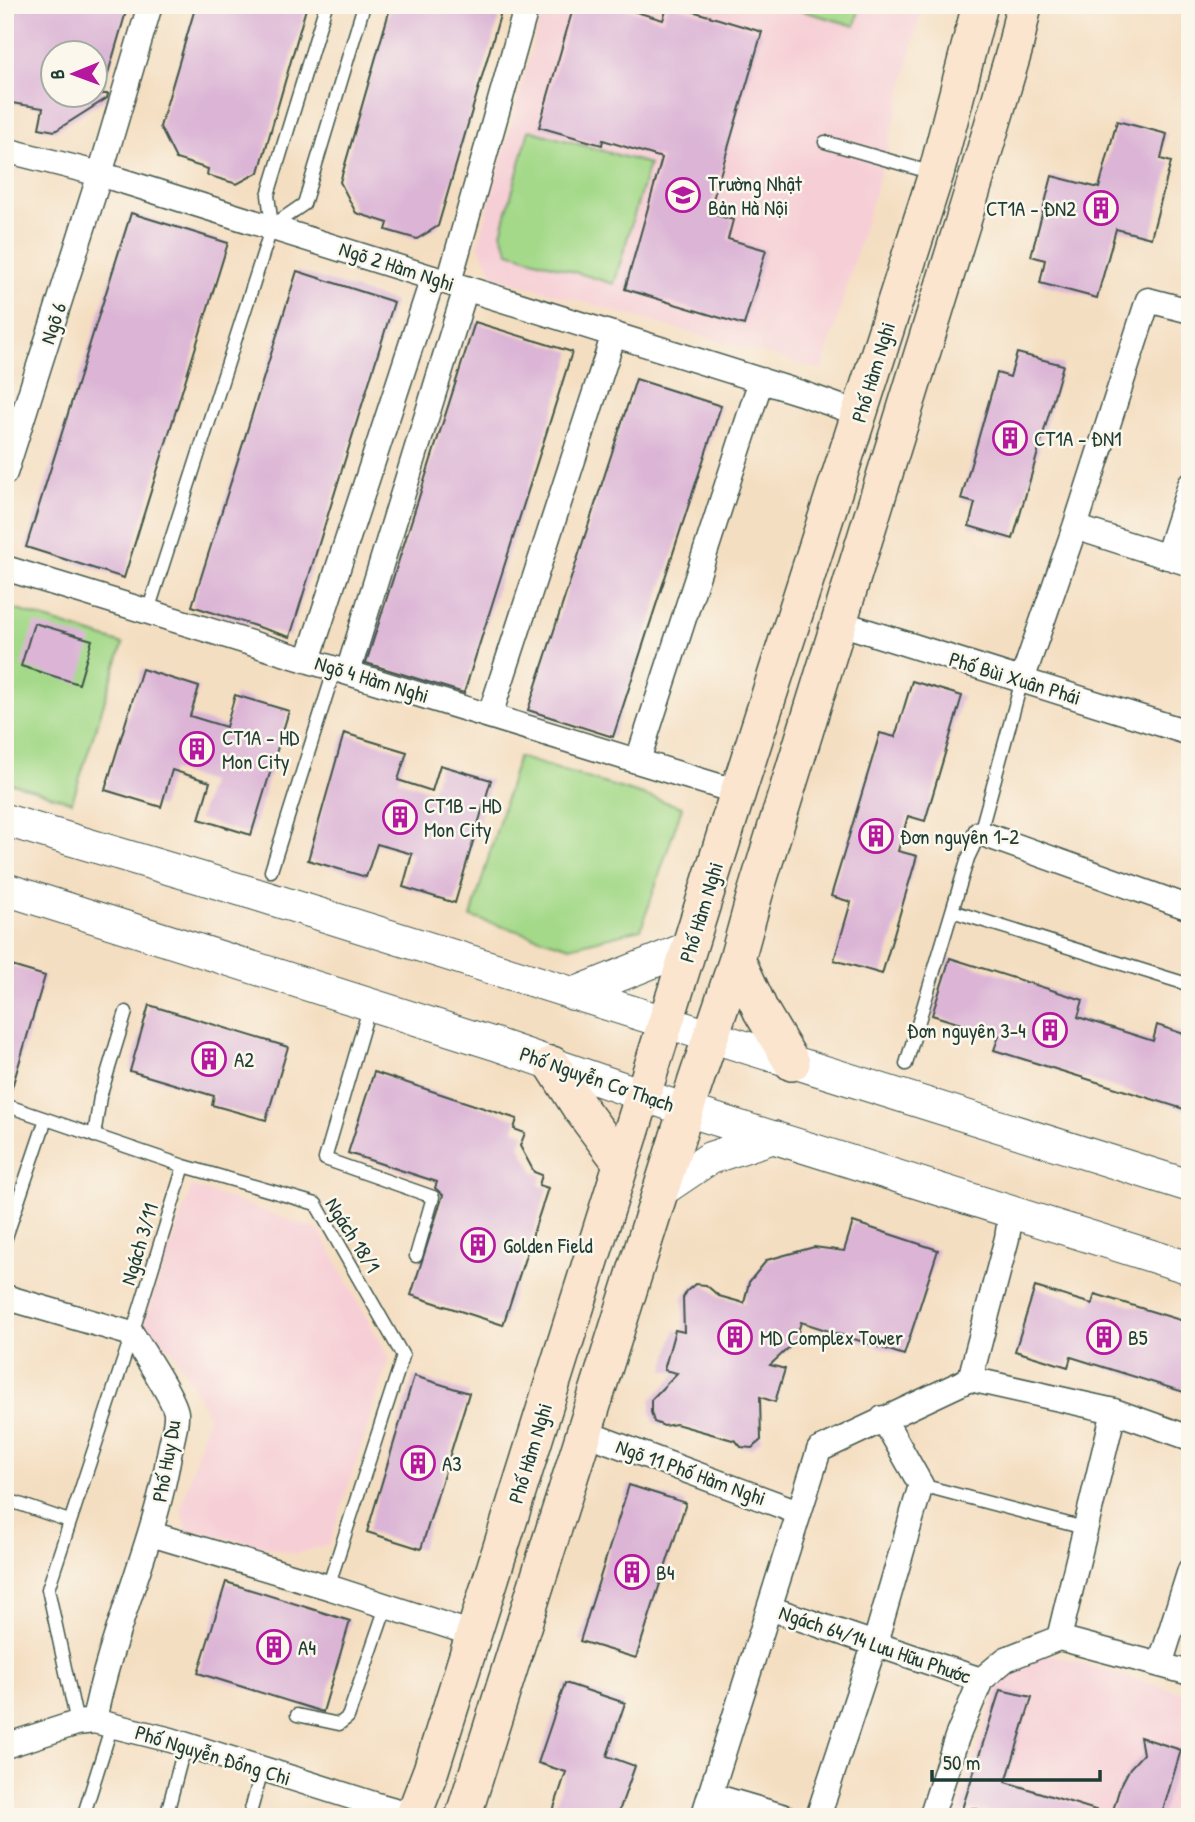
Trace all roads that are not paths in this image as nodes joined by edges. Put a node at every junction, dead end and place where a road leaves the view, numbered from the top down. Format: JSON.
{"nodes":[{"id":1,"x":150,"y":5,"type":"edge"},
{"id":2,"x":326,"y":5,"type":"edge"},
{"id":3,"x":364,"y":5,"type":"edge"},
{"id":4,"x":527,"y":5,"type":"edge"},
{"id":5,"x":980,"y":5,"type":"edge"},
{"id":6,"x":1024,"y":5,"type":"edge"},
{"id":7,"x":825,"y":142,"type":"dead end"},
{"id":8,"x":5,"y":150,"type":"edge"},
{"id":9,"x":100,"y":174,"type":"junction"},
{"id":10,"x":936,"y":174,"type":"junction"},
{"id":11,"x":272,"y":226,"type":"junction"},
{"id":12,"x":916,"y":236,"type":"junction"},
{"id":13,"x":954,"y":246,"type":"junction"},
{"id":14,"x":449,"y":283,"type":"junction"},
{"id":15,"x":1190,"y":311,"type":"edge"},
{"id":16,"x":614,"y":334,"type":"junction"},
{"id":17,"x":761,"y":380,"type":"junction"},
{"id":18,"x":860,"y":414,"type":"junction"},
{"id":19,"x":5,"y":473,"type":"edge"},
{"id":20,"x":1190,"y":485,"type":"edge"},
{"id":21,"x":1075,"y":527,"type":"junction"},
{"id":22,"x":1179,"y":560,"type":"edge"},
{"id":23,"x":5,"y":568,"type":"edge"},
{"id":24,"x":148,"y":611,"type":"junction"},
{"id":25,"x":840,"y":623,"type":"junction"},
{"id":26,"x":308,"y":660,"type":"junction"},
{"id":27,"x":342,"y":670,"type":"junction"},
{"id":28,"x":1022,"y":680,"type":"junction"},
{"id":29,"x":491,"y":715,"type":"junction"},
{"id":30,"x":1190,"y":733,"type":"edge"},
{"id":31,"x":638,"y":760,"type":"junction"},
{"id":32,"x":737,"y":792,"type":"junction"},
{"id":33,"x":5,"y":820,"type":"edge"},
{"id":34,"x":980,"y":834,"type":"junction"},
{"id":35,"x":271,"y":871,"type":"dead end"},
{"id":36,"x":5,"y":889,"type":"edge"},
{"id":37,"x":1190,"y":908,"type":"edge"},
{"id":38,"x":952,"y":911,"type":"junction"},
{"id":39,"x":690,"y":947,"type":"junction"},
{"id":40,"x":737,"y":959,"type":"junction"},
{"id":41,"x":1190,"y":985,"type":"edge"},
{"id":42,"x":573,"y":994,"type":"junction"},
{"id":43,"x":370,"y":1004,"type":"junction"},
{"id":44,"x":126,"y":1012,"type":"dead end"},
{"id":45,"x":666,"y":1022,"type":"junction"},
{"id":46,"x":711,"y":1036,"type":"junction"},
{"id":47,"x":792,"y":1063,"type":"junction"},
{"id":48,"x":552,"y":1064,"type":"junction"},
{"id":49,"x":906,"y":1064,"type":"dead end"},
{"id":50,"x":642,"y":1095,"type":"junction"},
{"id":51,"x":5,"y":1105,"type":"edge"},
{"id":52,"x":686,"y":1110,"type":"junction"},
{"id":53,"x":46,"y":1119,"type":"junction"},
{"id":54,"x":94,"y":1136,"type":"junction"},
{"id":55,"x":774,"y":1137,"type":"junction"},
{"id":56,"x":621,"y":1163,"type":"junction"},
{"id":57,"x":184,"y":1166,"type":"junction"},
{"id":58,"x":1190,"y":1186,"type":"edge"},
{"id":59,"x":661,"y":1191,"type":"junction"},
{"id":60,"x":1011,"y":1212,"type":"junction"},
{"id":61,"x":5,"y":1240,"type":"edge"},
{"id":62,"x":416,"y":1256,"type":"dead end"},
{"id":63,"x":1190,"y":1268,"type":"edge"},
{"id":64,"x":5,"y":1297,"type":"edge"},
{"id":65,"x":132,"y":1334,"type":"junction"},
{"id":66,"x":970,"y":1379,"type":"junction"},
{"id":67,"x":1114,"y":1411,"type":"junction"},
{"id":68,"x":883,"y":1418,"type":"junction"},
{"id":69,"x":583,"y":1432,"type":"junction"},
{"id":70,"x":1190,"y":1438,"type":"edge"},
{"id":71,"x":921,"y":1485,"type":"junction"},
{"id":72,"x":5,"y":1499,"type":"edge"},
{"id":73,"x":798,"y":1512,"type":"junction"},
{"id":74,"x":69,"y":1521,"type":"junction"},
{"id":75,"x":1084,"y":1528,"type":"junction"},
{"id":76,"x":151,"y":1534,"type":"junction"},
{"id":77,"x":1190,"y":1570,"type":"edge"},
{"id":78,"x":328,"y":1587,"type":"junction"},
{"id":79,"x":386,"y":1606,"type":"junction"},
{"id":80,"x":769,"y":1608,"type":"junction"},
{"id":81,"x":473,"y":1634,"type":"junction"},
{"id":82,"x":1059,"y":1638,"type":"junction"},
{"id":83,"x":874,"y":1643,"type":"junction"},
{"id":84,"x":1160,"y":1665,"type":"junction"},
{"id":85,"x":1190,"y":1672,"type":"edge"},
{"id":86,"x":981,"y":1680,"type":"junction"},
{"id":87,"x":297,"y":1715,"type":"dead end"},
{"id":88,"x":94,"y":1723,"type":"junction"},
{"id":89,"x":5,"y":1746,"type":"edge"},
{"id":90,"x":189,"y":1747,"type":"junction"},
{"id":91,"x":262,"y":1770,"type":"junction"},
{"id":92,"x":707,"y":1806,"type":"edge"},
{"id":93,"x":416,"y":1816,"type":"edge"},
{"id":94,"x":83,"y":1817,"type":"edge"},
{"id":95,"x":166,"y":1817,"type":"edge"},
{"id":96,"x":249,"y":1817,"type":"edge"},
{"id":97,"x":463,"y":1817,"type":"edge"},
{"id":98,"x":785,"y":1817,"type":"edge"},
{"id":99,"x":818,"y":1817,"type":"edge"},
{"id":100,"x":931,"y":1817,"type":"edge"}],
"edges":[{"from":1,"to":9,"type":"street"},
{"from":2,"to":11,"type":"lane"},
{"from":3,"to":11,"type":"lane"},
{"from":4,"to":14,"type":"street"},
{"from":5,"to":10,"type":"main road","name":"Phố Hàm Nghi"},
{"from":6,"to":13,"type":"main road","name":"Phố Hàm Nghi"},
{"from":7,"to":10,"type":"lane"},
{"from":8,"to":9,"type":"street","name":"Ngõ 2 Hàm Nghi"},
{"from":9,"to":11,"type":"street","name":"Ngõ 2 Hàm Nghi"},
{"from":9,"to":19,"type":"street","name":"Ngõ 6"},
{"from":10,"to":12,"type":"main road","name":"Phố Hàm Nghi"},
{"from":11,"to":14,"type":"street","name":"Ngõ 2 Hàm Nghi"},
{"from":11,"to":24,"type":"lane"},
{"from":12,"to":13,"type":"street"},
{"from":12,"to":18,"type":"main road","name":"Phố Hàm Nghi"},
{"from":13,"to":25,"type":"main road","name":"Phố Hàm Nghi"},
{"from":14,"to":16,"type":"street","name":"Ngõ 2 Hàm Nghi"},
{"from":14,"to":26,"type":"street"},
{"from":14,"to":27,"type":"street"},
{"from":15,"to":21,"type":"street"},
{"from":16,"to":17,"type":"street","name":"Ngõ 2 Hàm Nghi"},
{"from":16,"to":29,"type":"street"},
{"from":17,"to":18,"type":"street","name":"Ngõ 2 Hàm Nghi"},
{"from":17,"to":31,"type":"street"},
{"from":18,"to":32,"type":"main road","name":"Phố Hàm Nghi"},
{"from":20,"to":22,"type":"street"},
{"from":21,"to":22,"type":"street"},
{"from":21,"to":28,"type":"street"},
{"from":23,"to":24,"type":"street","name":"Ngõ 4 Hàm Nghi"},
{"from":24,"to":26,"type":"street","name":"Ngõ 4 Hàm Nghi"},
{"from":25,"to":28,"type":"street","name":"Phố Bùi Xuân Phái"},
{"from":25,"to":40,"type":"main road","name":"Phố Hàm Nghi"},
{"from":26,"to":27,"type":"street","name":"Ngõ 4 Hàm Nghi"},
{"from":27,"to":29,"type":"street","name":"Ngõ 4 Hàm Nghi"},
{"from":27,"to":35,"type":"lane"},
{"from":28,"to":30,"type":"street","name":"Phố Bùi Xuân Phái"},
{"from":28,"to":34,"type":"lane"},
{"from":29,"to":31,"type":"street","name":"Ngõ 4 Hàm Nghi"},
{"from":31,"to":32,"type":"street","name":"Ngõ 4 Hàm Nghi"},
{"from":32,"to":39,"type":"main road","name":"Phố Hàm Nghi"},
{"from":33,"to":42,"type":"street"},
{"from":34,"to":37,"type":"street"},
{"from":34,"to":38,"type":"lane"},
{"from":36,"to":43,"type":"street","name":"Phố Nguyễn Cơ Thạch"},
{"from":38,"to":41,"type":"lane"},
{"from":38,"to":49,"type":"lane"},
{"from":39,"to":42,"type":"street"},
{"from":39,"to":45,"type":"main road","name":"Phố Hàm Nghi"},
{"from":40,"to":46,"type":"main road","name":"Phố Hàm Nghi"},
{"from":40,"to":47,"type":"main road"},
{"from":42,"to":45,"type":"street"},
{"from":43,"to":48,"type":"street","name":"Phố Nguyễn Cơ Thạch"},
{"from":43,"to":62,"type":"lane"},
{"from":44,"to":54,"type":"lane"},
{"from":45,"to":46,"type":"street"},
{"from":45,"to":50,"type":"main road","name":"Phố Hàm Nghi"},
{"from":46,"to":47,"type":"street"},
{"from":46,"to":52,"type":"main road","name":"Phố Hàm Nghi"},
{"from":47,"to":58,"type":"street"},
{"from":48,"to":50,"type":"street","name":"Phố Nguyễn Cơ Thạch"},
{"from":48,"to":56,"type":"main road"},
{"from":50,"to":52,"type":"street","name":"Phố Nguyễn Cơ Thạch"},
{"from":50,"to":56,"type":"main road","name":"Phố Hàm Nghi"},
{"from":51,"to":53,"type":"lane","name":"Ngách 18/1"},
{"from":52,"to":55,"type":"street","name":"Phố Nguyễn Cơ Thạch"},
{"from":52,"to":59,"type":"main road","name":"Phố Hàm Nghi"},
{"from":53,"to":54,"type":"lane","name":"Ngách 18/1"},
{"from":53,"to":61,"type":"lane"},
{"from":54,"to":57,"type":"lane","name":"Ngách 18/1"},
{"from":55,"to":59,"type":"street"},
{"from":55,"to":60,"type":"street","name":"Phố Nguyễn Cơ Thạch"},
{"from":56,"to":81,"type":"main road","name":"Phố Hàm Nghi"},
{"from":57,"to":65,"type":"lane","name":"Ngách 3/11"},
{"from":57,"to":78,"type":"lane","name":"Ngách 18/1"},
{"from":59,"to":69,"type":"main road","name":"Phố Hàm Nghi"},
{"from":60,"to":63,"type":"street","name":"Phố Nguyễn Cơ Thạch"},
{"from":60,"to":66,"type":"street"},
{"from":64,"to":65,"type":"street"},
{"from":65,"to":74,"type":"lane","name":"Ngách 3/11"},
{"from":65,"to":76,"type":"street","name":"Phố Huy Du"},
{"from":66,"to":67,"type":"street"},
{"from":66,"to":68,"type":"street"},
{"from":67,"to":70,"type":"street"},
{"from":67,"to":75,"type":"street"},
{"from":68,"to":71,"type":"street"},
{"from":68,"to":73,"type":"street"},
{"from":69,"to":73,"type":"street","name":"Ngõ 11 Phố Hàm Nghi"},
{"from":69,"to":97,"type":"main road","name":"Phố Hàm Nghi"},
{"from":71,"to":75,"type":"lane"},
{"from":71,"to":83,"type":"street"},
{"from":72,"to":74,"type":"lane"},
{"from":73,"to":80,"type":"street"},
{"from":74,"to":88,"type":"lane","name":"Ngách 3/11"},
{"from":75,"to":82,"type":"street"},
{"from":76,"to":78,"type":"street"},
{"from":76,"to":88,"type":"street","name":"Phố Huy Du"},
{"from":77,"to":84,"type":"street"},
{"from":78,"to":79,"type":"street"},
{"from":79,"to":81,"type":"street"},
{"from":79,"to":87,"type":"lane"},
{"from":80,"to":83,"type":"street","name":"Ngách 64/14 Lưu Hữu Phước"},
{"from":80,"to":92,"type":"street"},
{"from":81,"to":93,"type":"main road","name":"Phố Hàm Nghi"},
{"from":82,"to":84,"type":"street"},
{"from":82,"to":86,"type":"street"},
{"from":83,"to":86,"type":"street","name":"Ngách 64/14 Lưu Hữu Phước"},
{"from":83,"to":99,"type":"street"},
{"from":84,"to":85,"type":"street"},
{"from":86,"to":100,"type":"street"},
{"from":88,"to":89,"type":"street"},
{"from":88,"to":90,"type":"street","name":"Phố Nguyễn Đổng Chi"},
{"from":88,"to":94,"type":"lane"},
{"from":90,"to":91,"type":"street","name":"Phố Nguyễn Đổng Chi"},
{"from":90,"to":95,"type":"lane"},
{"from":91,"to":93,"type":"street","name":"Phố Nguyễn Đổng Chi"},
{"from":91,"to":96,"type":"lane"},
{"from":92,"to":98,"type":"street"}]}
